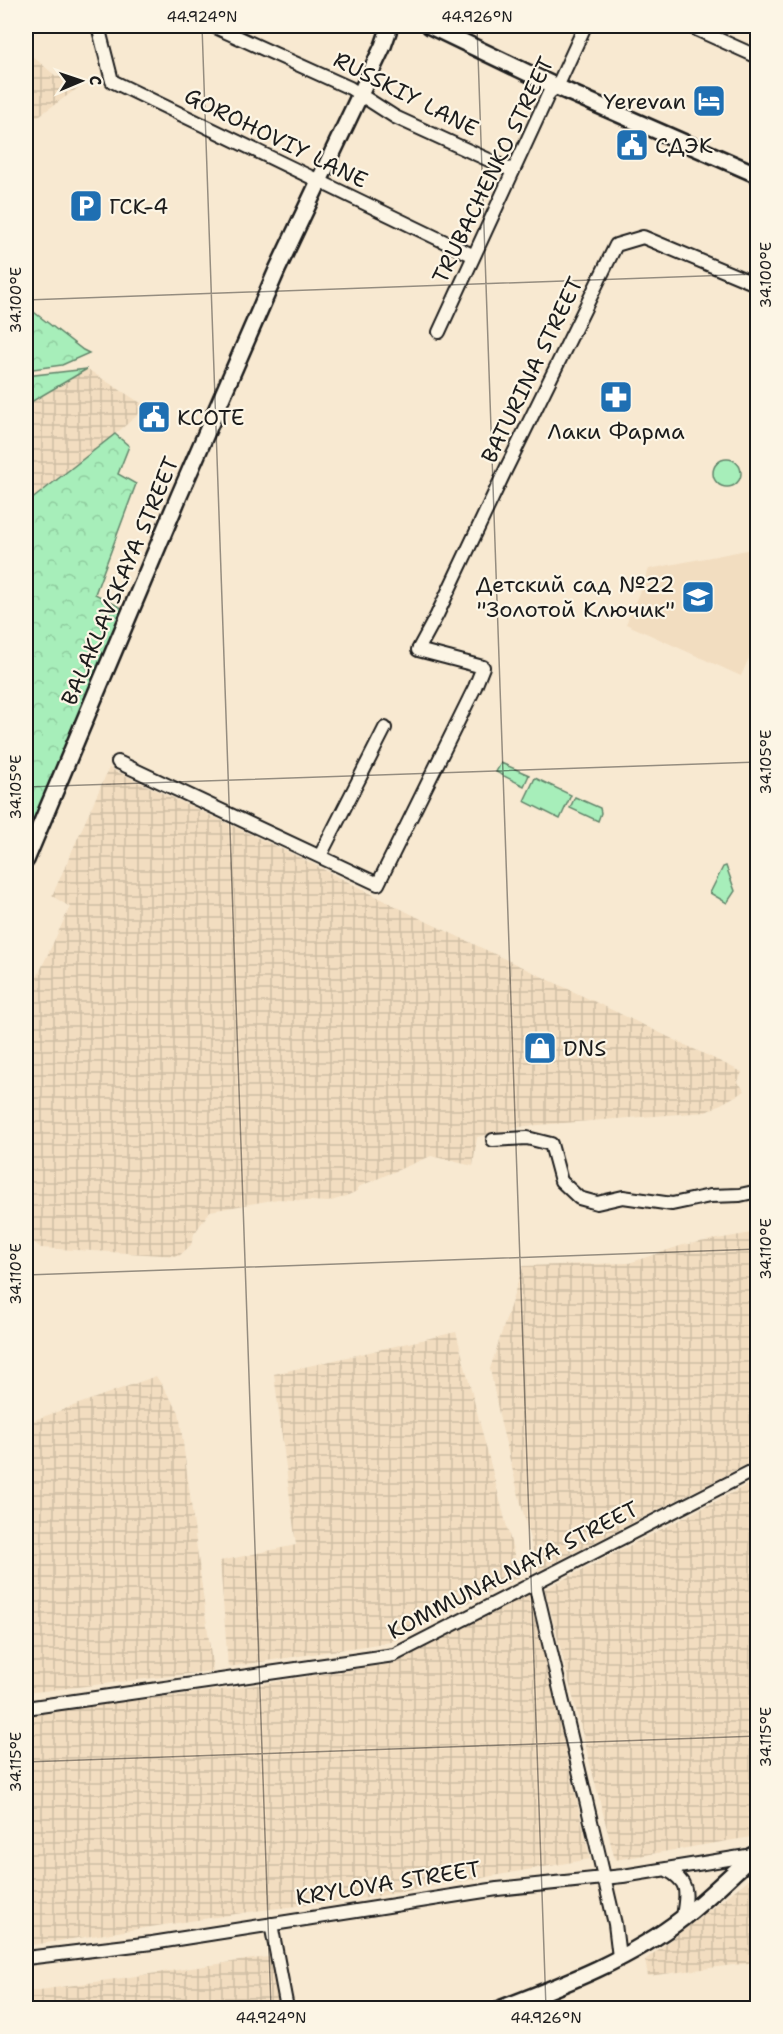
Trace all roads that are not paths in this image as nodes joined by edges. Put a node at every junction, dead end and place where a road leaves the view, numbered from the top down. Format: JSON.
{"nodes":[{"id":1,"x":98,"y":26,"type":"edge"},
{"id":2,"x":213,"y":26,"type":"edge"},
{"id":3,"x":390,"y":26,"type":"edge"},
{"id":4,"x":430,"y":26,"type":"edge"},
{"id":5,"x":585,"y":26,"type":"edge"},
{"id":6,"x":689,"y":26,"type":"edge"},
{"id":7,"x":758,"y":57,"type":"edge"},
{"id":8,"x":557,"y":87,"type":"junction"},
{"id":9,"x":360,"y":93,"type":"junction"},
{"id":10,"x":513,"y":171,"type":"junction"},
{"id":11,"x":756,"y":172,"type":"edge"},
{"id":12,"x":319,"y":181,"type":"junction"},
{"id":13,"x":474,"y":256,"type":"junction"},
{"id":14,"x":758,"y":285,"type":"edge"},
{"id":15,"x":440,"y":332,"type":"dead end"},
{"id":16,"x":385,"y":728,"type":"dead end"},
{"id":17,"x":118,"y":762,"type":"dead end"},
{"id":18,"x":320,"y":856,"type":"junction"},
{"id":19,"x":26,"y":860,"type":"edge"},
{"id":20,"x":493,"y":1140,"type":"dead end"},
{"id":21,"x":758,"y":1191,"type":"edge"},
{"id":22,"x":758,"y":1468,"type":"edge"},
{"id":23,"x":535,"y":1584,"type":"junction"},
{"id":24,"x":26,"y":1708,"type":"edge"},
{"id":25,"x":755,"y":1855,"type":"edge"},
{"id":26,"x":668,"y":1870,"type":"junction"},
{"id":27,"x":604,"y":1878,"type":"junction"},
{"id":28,"x":683,"y":1917,"type":"junction"},
{"id":29,"x":271,"y":1924,"type":"junction"},
{"id":30,"x":26,"y":1958,"type":"edge"},
{"id":31,"x":619,"y":1958,"type":"junction"},
{"id":32,"x":286,"y":2008,"type":"edge"},
{"id":33,"x":502,"y":2008,"type":"edge"}],
"edges":[{"from":1,"to":12,"type":"street","name":"GOROHOVIY LANE"},
{"from":2,"to":9,"type":"street","name":"RUSSKIY LANE"},
{"from":3,"to":9,"type":"main road","name":"BALAKLAVSKAYA STREET"},
{"from":4,"to":8,"type":"main road"},
{"from":5,"to":8,"type":"street","name":"TRUBACHENKO STREET"},
{"from":6,"to":7,"type":"street"},
{"from":8,"to":10,"type":"street","name":"TRUBACHENKO STREET"},
{"from":8,"to":11,"type":"main road"},
{"from":9,"to":10,"type":"street","name":"RUSSKIY LANE"},
{"from":9,"to":12,"type":"main road","name":"BALAKLAVSKAYA STREET"},
{"from":10,"to":13,"type":"street","name":"TRUBACHENKO STREET"},
{"from":12,"to":13,"type":"street","name":"GOROHOVIY LANE"},
{"from":12,"to":19,"type":"main road","name":"BALAKLAVSKAYA STREET"},
{"from":13,"to":15,"type":"street","name":"TRUBACHENKO STREET"},
{"from":14,"to":18,"type":"street","name":"BATURINA STREET"},
{"from":16,"to":18,"type":"street"},
{"from":17,"to":18,"type":"street"},
{"from":20,"to":21,"type":"street"},
{"from":22,"to":23,"type":"street","name":"KOMMUNALNAYA STREET"},
{"from":23,"to":24,"type":"street","name":"KOMMUNALNAYA STREET"},
{"from":23,"to":27,"type":"street"},
{"from":25,"to":26,"type":"street","name":"KRYLOVA STREET"},
{"from":25,"to":28,"type":"main road"},
{"from":26,"to":27,"type":"street","name":"KRYLOVA STREET"},
{"from":26,"to":28,"type":"street"},
{"from":27,"to":29,"type":"street","name":"KRYLOVA STREET"},
{"from":27,"to":31,"type":"street"},
{"from":28,"to":31,"type":"main road"},
{"from":29,"to":30,"type":"street","name":"KRYLOVA STREET"},
{"from":29,"to":32,"type":"street"},
{"from":31,"to":33,"type":"main road"}]}
